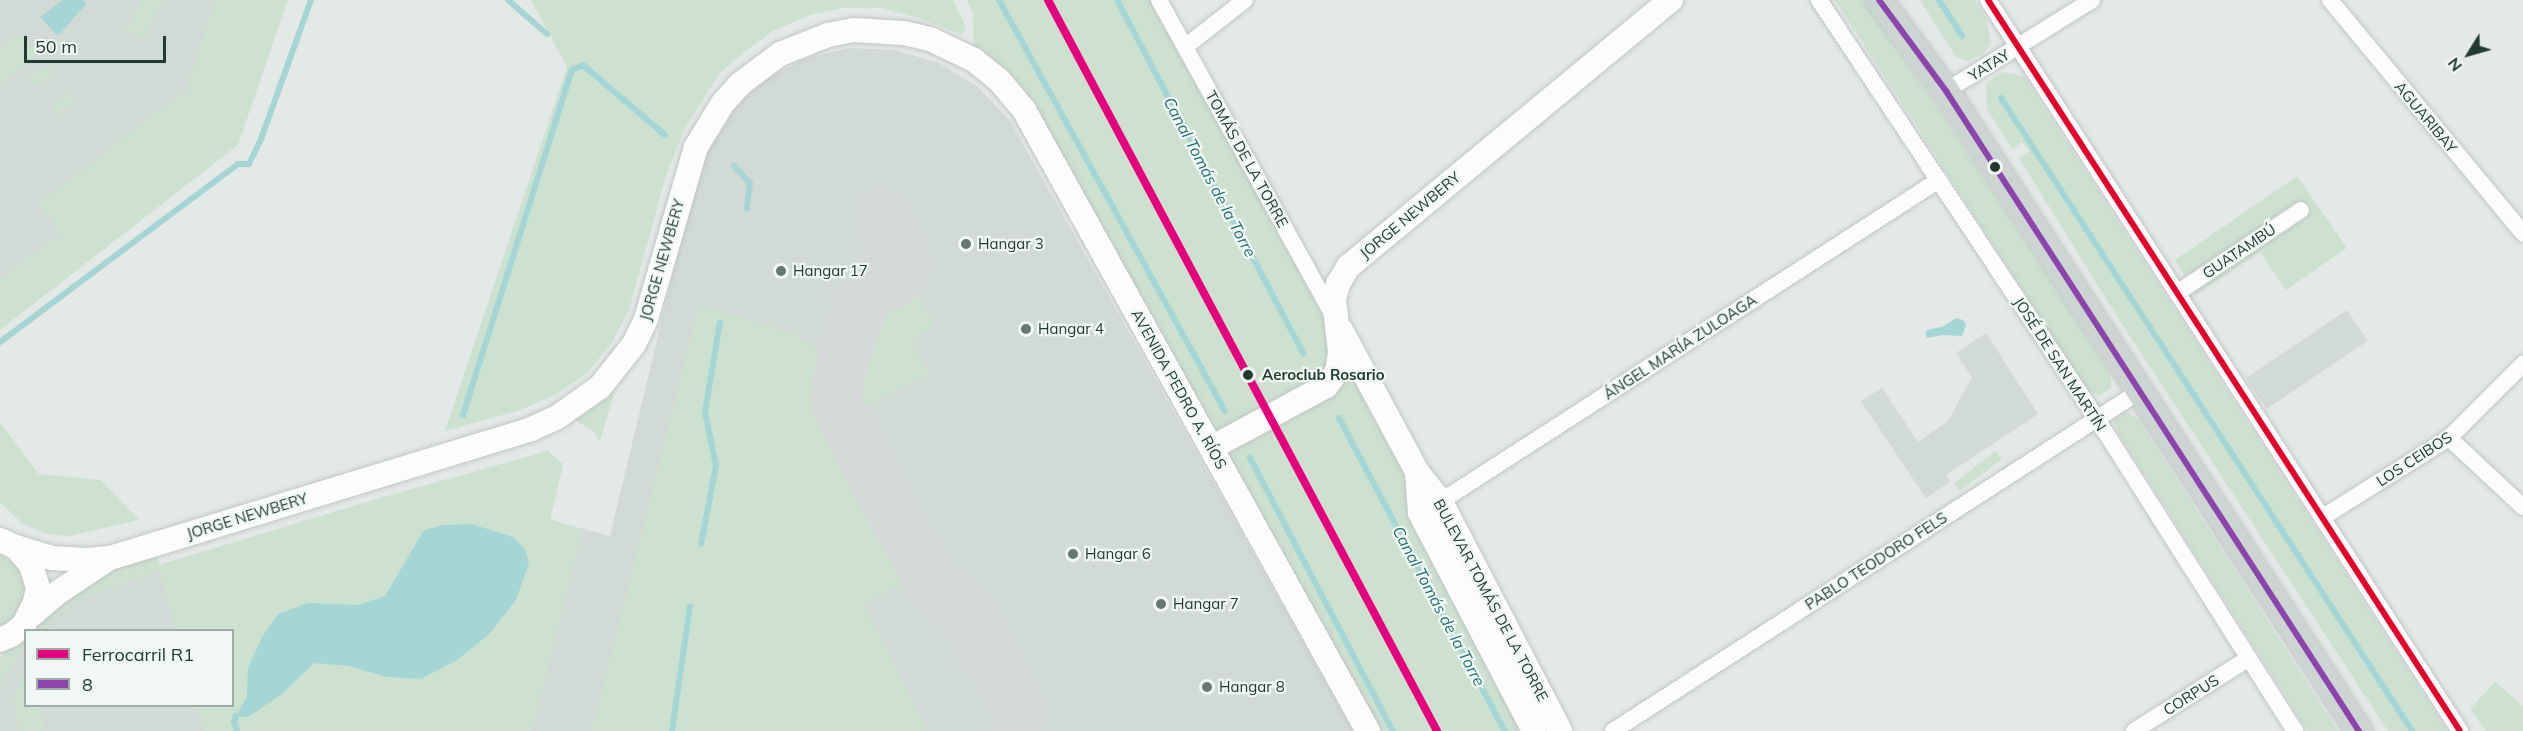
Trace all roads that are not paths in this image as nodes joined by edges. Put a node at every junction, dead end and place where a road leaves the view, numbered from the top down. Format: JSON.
{"nodes":[{"id":1,"x":1159,"y":0,"type":"edge"},
{"id":2,"x":1245,"y":0,"type":"edge"},
{"id":3,"x":1671,"y":0,"type":"edge"},
{"id":4,"x":1819,"y":0,"type":"edge"},
{"id":5,"x":1879,"y":0,"type":"edge"},
{"id":6,"x":1893,"y":0,"type":"edge"},
{"id":7,"x":1988,"y":0,"type":"edge"},
{"id":8,"x":2092,"y":0,"type":"edge"},
{"id":9,"x":2330,"y":0,"type":"edge"},
{"id":10,"x":1185,"y":47,"type":"junction"},
{"id":11,"x":2018,"y":47,"type":"junction"},
{"id":12,"x":974,"y":60,"type":"joint"},
{"id":13,"x":1942,"y":85,"type":"junction"},
{"id":14,"x":1939,"y":180,"type":"junction"},
{"id":15,"x":2301,"y":210,"type":"dead end"},
{"id":16,"x":2523,"y":233,"type":"edge"},
{"id":17,"x":2177,"y":292,"type":"junction"},
{"id":18,"x":1334,"y":318,"type":"junction"},
{"id":19,"x":2523,"y":364,"type":"edge"},
{"id":20,"x":2140,"y":391,"type":"junction"},
{"id":21,"x":2097,"y":419,"type":"junction"},
{"id":22,"x":2449,"y":438,"type":"junction"},
{"id":23,"x":1211,"y":448,"type":"junction"},
{"id":24,"x":1431,"y":507,"type":"junction"},
{"id":25,"x":2523,"y":507,"type":"edge"},
{"id":26,"x":2323,"y":517,"type":"junction"},
{"id":27,"x":5,"y":541,"type":"edge"},
{"id":28,"x":110,"y":558,"type":"junction"},
{"id":29,"x":30,"y":616,"type":"junction"},
{"id":30,"x":0,"y":640,"type":"edge"},
{"id":31,"x":2249,"y":658,"type":"junction"},
{"id":32,"x":1368,"y":731,"type":"edge"},
{"id":33,"x":1534,"y":731,"type":"edge"},
{"id":34,"x":1560,"y":731,"type":"edge"},
{"id":35,"x":1613,"y":731,"type":"edge"},
{"id":36,"x":2134,"y":731,"type":"edge"},
{"id":37,"x":2295,"y":731,"type":"edge"},
{"id":38,"x":2359,"y":731,"type":"edge"},
{"id":39,"x":2460,"y":731,"type":"edge"}],
"edges":[{"from":1,"to":10,"type":"street","name":"TOMÁS DE LA TORRE"},
{"from":2,"to":10,"type":"street"},
{"from":3,"to":18,"type":"main road","name":"JORGE NEWBERY"},
{"from":4,"to":14,"type":"street","name":"JOSÉ DE SAN MARTÍN"},
{"from":5,"to":13,"type":"main road"},
{"from":6,"to":13,"type":"main road"},
{"from":7,"to":11,"type":"street"},
{"from":8,"to":11,"type":"street","name":"YATAY"},
{"from":9,"to":16,"type":"street","name":"AGUARIBAY"},
{"from":10,"to":18,"type":"street","name":"TOMÁS DE LA TORRE"},
{"from":11,"to":13,"type":"street","name":"YATAY"},
{"from":11,"to":17,"type":"street"},
{"from":12,"to":23,"type":"main road","name":"AVENIDA PEDRO A. RÍOS"},
{"from":12,"to":28,"type":"main road","name":"JORGE NEWBERY"},
{"from":13,"to":20,"type":"main road"},
{"from":14,"to":21,"type":"street","name":"JOSÉ DE SAN MARTÍN"},
{"from":14,"to":24,"type":"street","name":"ÁNGEL MARÍA ZULOAGA"},
{"from":15,"to":17,"type":"street","name":"GUATAMBÚ"},
{"from":17,"to":26,"type":"street"},
{"from":18,"to":23,"type":"main road","name":"JORGE NEWBERY"},
{"from":18,"to":24,"type":"main road","name":"BULEVAR TOMÁS DE LA TORRE"},
{"from":19,"to":22,"type":"street","name":"LOS CEIBOS"},
{"from":20,"to":21,"type":"street","name":"PABLO TEODORO FELS"},
{"from":20,"to":38,"type":"main road"},
{"from":21,"to":31,"type":"street","name":"JOSÉ DE SAN MARTÍN"},
{"from":21,"to":35,"type":"street","name":"PABLO TEODORO FELS"},
{"from":22,"to":25,"type":"street"},
{"from":22,"to":26,"type":"street","name":"LOS CEIBOS"},
{"from":23,"to":32,"type":"main road","name":"AVENIDA PEDRO A. RÍOS"},
{"from":24,"to":33,"type":"main road","name":"BULEVAR TOMÁS DE LA TORRE"},
{"from":24,"to":34,"type":"main road","name":"BULEVAR TOMÁS DE LA TORRE"},
{"from":26,"to":39,"type":"street"},
{"from":27,"to":28,"type":"main road","name":"JORGE NEWBERY"},
{"from":27,"to":29,"type":"main road"},
{"from":28,"to":29,"type":"main road","name":"JORGE NEWBERY"},
{"from":29,"to":30,"type":"main road","name":"JORGE NEWBERY"},
{"from":31,"to":36,"type":"street","name":"CORPUS"},
{"from":31,"to":37,"type":"street","name":"JOSÉ DE SAN MARTÍN"}]}
